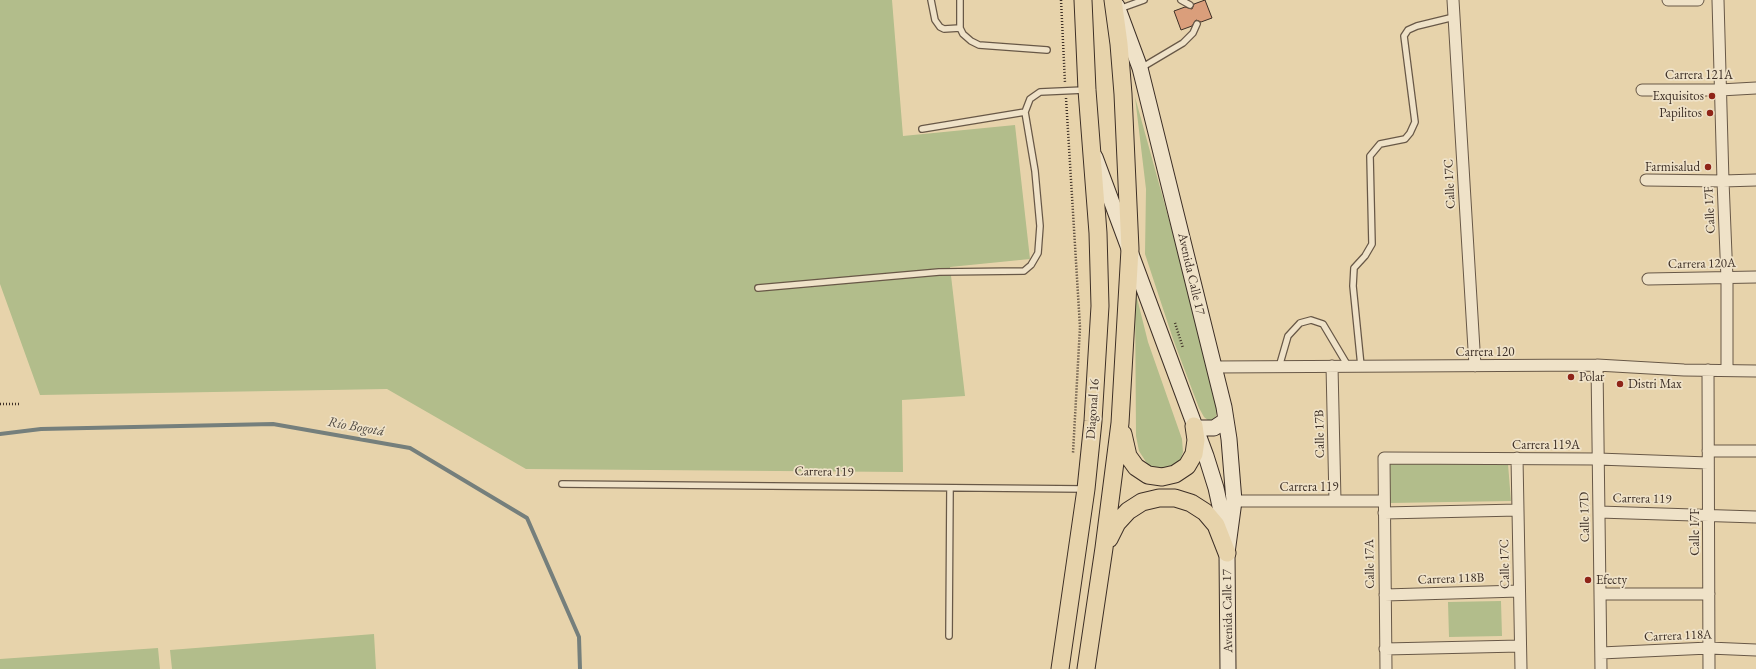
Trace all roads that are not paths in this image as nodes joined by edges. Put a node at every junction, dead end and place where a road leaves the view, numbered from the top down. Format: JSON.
{"nodes":[{"id":1,"x":931,"y":0,"type":"edge"},
{"id":2,"x":960,"y":0,"type":"edge"},
{"id":3,"x":1083,"y":0,"type":"edge"},
{"id":4,"x":1144,"y":0,"type":"edge"},
{"id":5,"x":1181,"y":0,"type":"edge"},
{"id":6,"x":1453,"y":0,"type":"edge"},
{"id":7,"x":1668,"y":0,"type":"edge"},
{"id":8,"x":1690,"y":0,"type":"edge"},
{"id":9,"x":1698,"y":0,"type":"edge"},
{"id":10,"x":1718,"y":0,"type":"edge"},
{"id":11,"x":1115,"y":3,"type":"edge"},
{"id":12,"x":1190,"y":5,"type":"dead end"},
{"id":13,"x":1454,"y":17,"type":"junction"},
{"id":14,"x":1197,"y":24,"type":"dead end"},
{"id":15,"x":960,"y":28,"type":"junction"},
{"id":16,"x":1047,"y":50,"type":"dead end"},
{"id":17,"x":1140,"y":68,"type":"junction"},
{"id":18,"x":1756,"y":88,"type":"edge"},
{"id":19,"x":1087,"y":90,"type":"junction"},
{"id":20,"x":1642,"y":90,"type":"dead end"},
{"id":21,"x":1720,"y":90,"type":"junction"},
{"id":22,"x":1025,"y":112,"type":"junction"},
{"id":23,"x":922,"y":129,"type":"dead end"},
{"id":24,"x":1091,"y":147,"type":"junction"},
{"id":25,"x":1646,"y":180,"type":"dead end"},
{"id":26,"x":1756,"y":180,"type":"edge"},
{"id":27,"x":1723,"y":181,"type":"junction"},
{"id":28,"x":1130,"y":249,"type":"junction"},
{"id":29,"x":1756,"y":277,"type":"edge"},
{"id":30,"x":1648,"y":279,"type":"dead end"},
{"id":31,"x":1727,"y":279,"type":"junction"},
{"id":32,"x":758,"y":288,"type":"dead end"},
{"id":33,"x":1596,"y":365,"type":"junction"},
{"id":34,"x":1332,"y":366,"type":"junction"},
{"id":35,"x":1348,"y":366,"type":"junction"},
{"id":36,"x":1361,"y":366,"type":"junction"},
{"id":37,"x":1475,"y":366,"type":"junction"},
{"id":38,"x":1214,"y":367,"type":"junction"},
{"id":39,"x":1279,"y":367,"type":"junction"},
{"id":40,"x":1708,"y":370,"type":"junction"},
{"id":41,"x":1727,"y":370,"type":"junction"},
{"id":42,"x":1756,"y":371,"type":"edge"},
{"id":43,"x":1226,"y":420,"type":"junction"},
{"id":44,"x":1120,"y":423,"type":"junction"},
{"id":45,"x":1194,"y":426,"type":"junction"},
{"id":46,"x":1708,"y":451,"type":"junction"},
{"id":47,"x":1756,"y":451,"type":"edge"},
{"id":48,"x":1384,"y":458,"type":"joint"},
{"id":49,"x":1517,"y":458,"type":"junction"},
{"id":50,"x":1598,"y":459,"type":"junction"},
{"id":51,"x":1708,"y":463,"type":"junction"},
{"id":52,"x":562,"y":484,"type":"dead end"},
{"id":53,"x":950,"y":488,"type":"junction"},
{"id":54,"x":1086,"y":489,"type":"junction"},
{"id":55,"x":1234,"y":501,"type":"junction"},
{"id":56,"x":1335,"y":501,"type":"junction"},
{"id":57,"x":1384,"y":501,"type":"junction"},
{"id":58,"x":1518,"y":510,"type":"junction"},
{"id":59,"x":1599,"y":512,"type":"junction"},
{"id":60,"x":1384,"y":513,"type":"junction"},
{"id":61,"x":1709,"y":515,"type":"junction"},
{"id":62,"x":1756,"y":517,"type":"edge"},
{"id":63,"x":1104,"y":548,"type":"junction"},
{"id":64,"x":1227,"y":553,"type":"junction"},
{"id":65,"x":1519,"y":591,"type":"junction"},
{"id":66,"x":1600,"y":594,"type":"junction"},
{"id":67,"x":1709,"y":594,"type":"junction"},
{"id":68,"x":1385,"y":595,"type":"junction"},
{"id":69,"x":949,"y":636,"type":"dead end"},
{"id":70,"x":1520,"y":646,"type":"junction"},
{"id":71,"x":1709,"y":648,"type":"junction"},
{"id":72,"x":1386,"y":649,"type":"junction"},
{"id":73,"x":1756,"y":650,"type":"edge"},
{"id":74,"x":1601,"y":653,"type":"junction"},
{"id":75,"x":1060,"y":669,"type":"edge"},
{"id":76,"x":1086,"y":669,"type":"edge"},
{"id":77,"x":1228,"y":669,"type":"edge"},
{"id":78,"x":1386,"y":669,"type":"edge"},
{"id":79,"x":1521,"y":669,"type":"edge"},
{"id":80,"x":1601,"y":669,"type":"edge"},
{"id":81,"x":1709,"y":669,"type":"edge"}],
"edges":[{"from":1,"to":15,"type":"lane"},
{"from":2,"to":15,"type":"lane"},
{"from":3,"to":19,"type":"main road","name":"Avenida Calle 17"},
{"from":4,"to":11,"type":"lane"},
{"from":5,"to":12,"type":"lane"},
{"from":6,"to":13,"type":"street","name":"Calle 17C"},
{"from":7,"to":8,"type":"street"},
{"from":8,"to":9,"type":"street"},
{"from":10,"to":21,"type":"street","name":"Calle 17F"},
{"from":11,"to":17,"type":"main road","name":"Avenida Calle 17"},
{"from":11,"to":28,"type":"main road","name":"Avenida Calle 17"},
{"from":13,"to":36,"type":"lane"},
{"from":13,"to":37,"type":"street","name":"Calle 17C"},
{"from":14,"to":17,"type":"lane"},
{"from":15,"to":16,"type":"lane"},
{"from":17,"to":38,"type":"main road","name":"Avenida Calle 17"},
{"from":18,"to":21,"type":"street","name":"Carrera 121A"},
{"from":19,"to":22,"type":"lane"},
{"from":19,"to":24,"type":"main road","name":"Avenida Calle 17"},
{"from":20,"to":21,"type":"street","name":"Carrera 121A"},
{"from":21,"to":27,"type":"street","name":"Calle 17F"},
{"from":22,"to":23,"type":"lane"},
{"from":22,"to":32,"type":"lane"},
{"from":24,"to":28,"type":"main road","name":"Avenida Calle 17"},
{"from":24,"to":54,"type":"main road","name":"Diagonal 16"},
{"from":25,"to":27,"type":"street"},
{"from":26,"to":27,"type":"street"},
{"from":27,"to":31,"type":"street","name":"Calle 17F"},
{"from":28,"to":44,"type":"main road","name":"Diagonal 16"},
{"from":28,"to":45,"type":"main road","name":"Avenida Calle 17"},
{"from":29,"to":31,"type":"street","name":"Carrera 120A"},
{"from":30,"to":31,"type":"street","name":"Carrera 120A"},
{"from":31,"to":41,"type":"street","name":"Calle 17F"},
{"from":33,"to":37,"type":"street","name":"Carrera 120"},
{"from":33,"to":40,"type":"street","name":"Carrera 120"},
{"from":33,"to":50,"type":"street","name":"Calle 17D"},
{"from":34,"to":35,"type":"street","name":"Carrera 120"},
{"from":34,"to":39,"type":"street","name":"Carrera 120"},
{"from":34,"to":56,"type":"street","name":"Calle 17B"},
{"from":35,"to":36,"type":"street","name":"Carrera 120"},
{"from":35,"to":39,"type":"lane"},
{"from":36,"to":37,"type":"street","name":"Carrera 120"},
{"from":38,"to":39,"type":"street","name":"Carrera 120"},
{"from":38,"to":43,"type":"main road","name":"Avenida Calle 17"},
{"from":40,"to":41,"type":"street","name":"Carrera 120"},
{"from":40,"to":46,"type":"street","name":"Calle 17F"},
{"from":41,"to":42,"type":"street","name":"Carrera 120"},
{"from":43,"to":45,"type":"main road"},
{"from":43,"to":55,"type":"main road","name":"Avenida Calle 17"},
{"from":44,"to":45,"type":"main road"},
{"from":44,"to":63,"type":"main road","name":"Diagonal 16"},
{"from":45,"to":64,"type":"main road","name":"Avenida Calle 17"},
{"from":46,"to":47,"type":"street"},
{"from":46,"to":51,"type":"street","name":"Calle 17F"},
{"from":48,"to":49,"type":"street","name":"Carrera 119A"},
{"from":48,"to":57,"type":"street","name":"Calle 17A"},
{"from":49,"to":50,"type":"street","name":"Carrera 119A"},
{"from":49,"to":58,"type":"street","name":"Calle 17C"},
{"from":50,"to":51,"type":"street","name":"Carrera 119A"},
{"from":50,"to":59,"type":"street","name":"Calle 17D"},
{"from":51,"to":61,"type":"street","name":"Calle 17F"},
{"from":52,"to":53,"type":"lane","name":"Carrera 119"},
{"from":53,"to":54,"type":"lane","name":"Carrera 119"},
{"from":53,"to":69,"type":"lane"},
{"from":54,"to":75,"type":"main road","name":"Diagonal 16"},
{"from":55,"to":56,"type":"street","name":"Carrera 119"},
{"from":55,"to":64,"type":"main road","name":"Avenida Calle 17"},
{"from":56,"to":57,"type":"street","name":"Carrera 119"},
{"from":57,"to":60,"type":"street","name":"Calle 17A"},
{"from":58,"to":60,"type":"street"},
{"from":58,"to":65,"type":"street","name":"Calle 17C"},
{"from":59,"to":61,"type":"street","name":"Carrera 119"},
{"from":59,"to":66,"type":"street","name":"Calle 17D"},
{"from":60,"to":68,"type":"street","name":"Calle 17A"},
{"from":61,"to":62,"type":"street","name":"Carrera 119"},
{"from":61,"to":67,"type":"street","name":"Calle 17F"},
{"from":63,"to":64,"type":"main road"},
{"from":63,"to":76,"type":"main road","name":"Diagonal 16"},
{"from":64,"to":77,"type":"main road","name":"Avenida Calle 17"},
{"from":65,"to":68,"type":"street","name":"Carrera 118B"},
{"from":65,"to":70,"type":"street","name":"Calle 17C"},
{"from":66,"to":67,"type":"street"},
{"from":66,"to":74,"type":"street","name":"Calle 17D"},
{"from":67,"to":71,"type":"street","name":"Calle 17F"},
{"from":68,"to":72,"type":"street","name":"Calle 17A"},
{"from":70,"to":72,"type":"street"},
{"from":70,"to":79,"type":"street","name":"Calle 17C"},
{"from":71,"to":73,"type":"street","name":"Carrera 118A"},
{"from":71,"to":74,"type":"street","name":"Carrera 118A"},
{"from":71,"to":81,"type":"street","name":"Calle 17F"},
{"from":72,"to":78,"type":"street","name":"Calle 17A"},
{"from":74,"to":80,"type":"street","name":"Calle 17D"}]}
